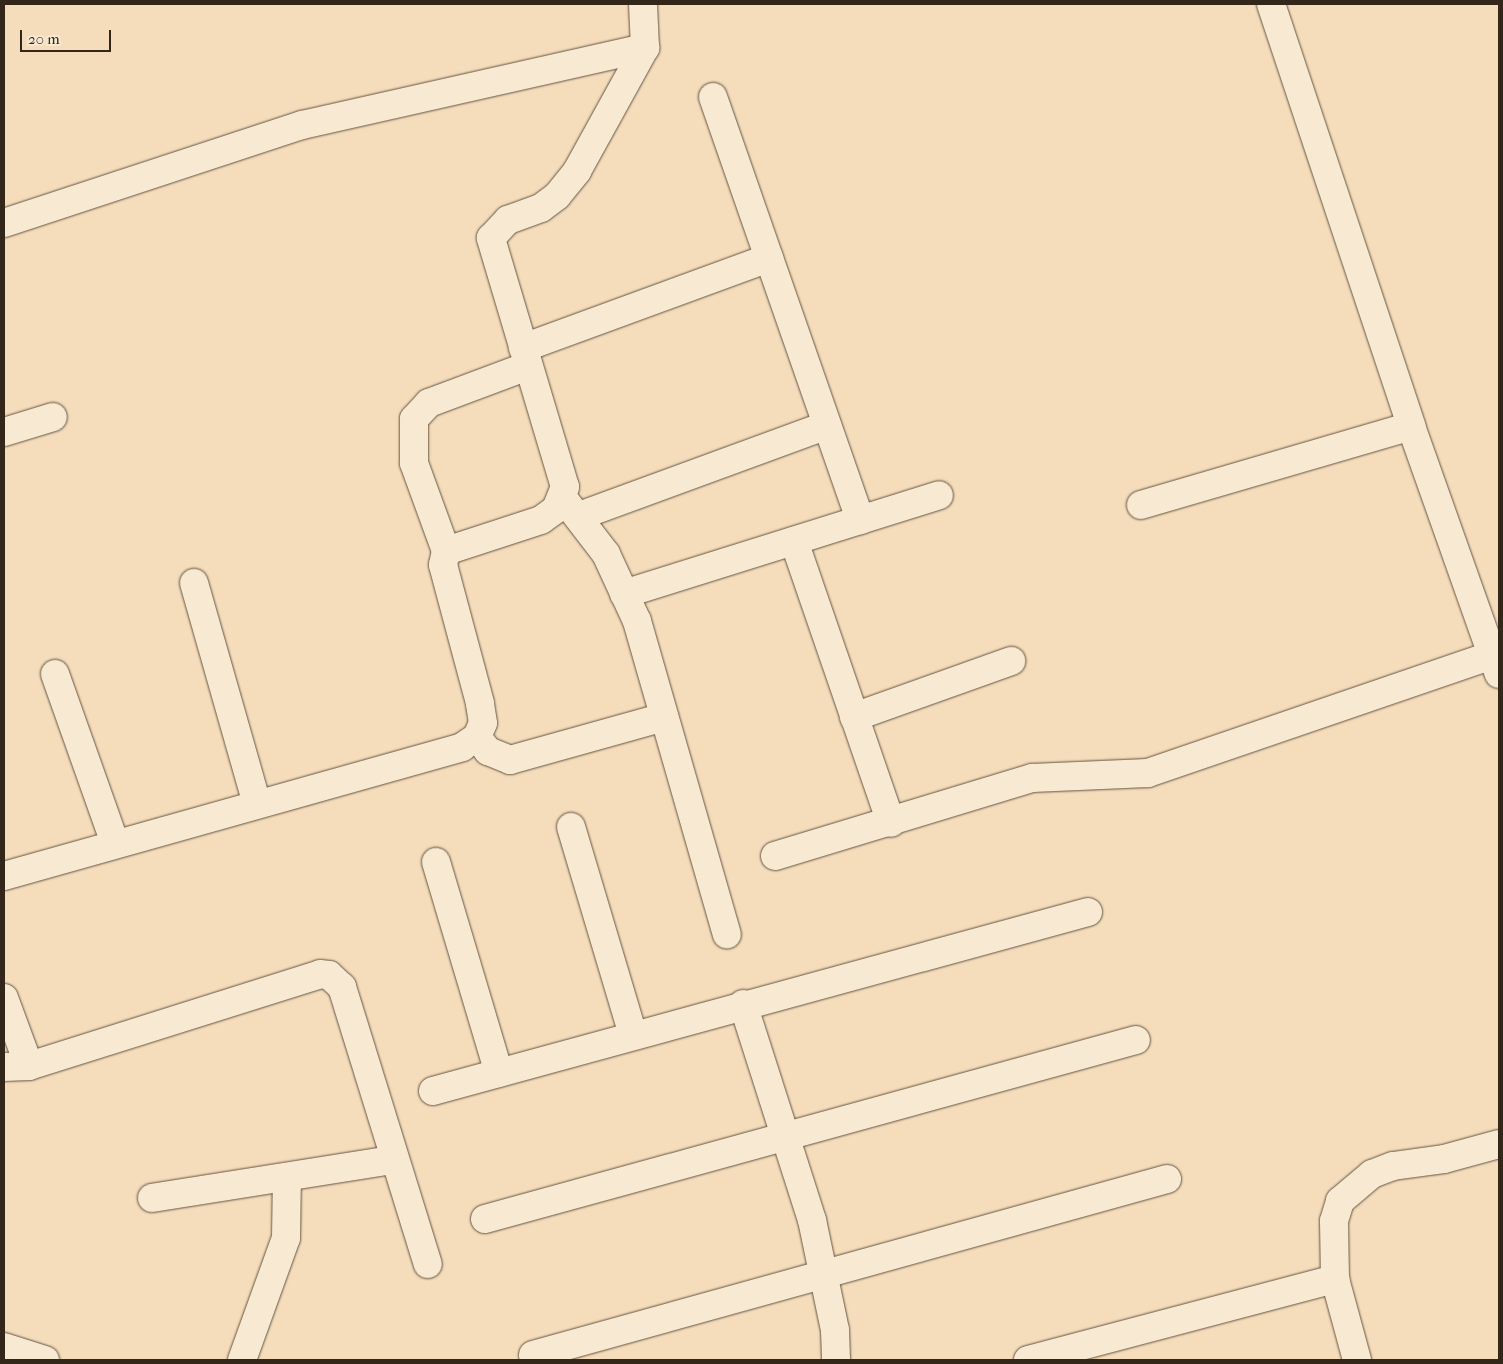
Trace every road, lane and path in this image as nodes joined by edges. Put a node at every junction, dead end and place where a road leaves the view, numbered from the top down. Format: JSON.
{"nodes":[{"id":1,"x":643,"y":4,"type":"edge"},
{"id":2,"x":1271,"y":4,"type":"edge"},
{"id":3,"x":645,"y":48,"type":"junction"},
{"id":4,"x":713,"y":97,"type":"dead end"},
{"id":5,"x":4,"y":224,"type":"edge"},
{"id":6,"x":769,"y":258,"type":"junction"},
{"id":7,"x":526,"y":357,"type":"junction"},
{"id":8,"x":53,"y":417,"type":"dead end"},
{"id":9,"x":827,"y":424,"type":"junction"},
{"id":10,"x":1411,"y":426,"type":"junction"},
{"id":11,"x":4,"y":432,"type":"edge"},
{"id":12,"x":939,"y":495,"type":"dead end"},
{"id":13,"x":1141,"y":506,"type":"dead end"},
{"id":14,"x":571,"y":507,"type":"junction"},
{"id":15,"x":860,"y":520,"type":"junction"},
{"id":16,"x":794,"y":541,"type":"junction"},
{"id":17,"x":446,"y":551,"type":"junction"},
{"id":18,"x":194,"y":583,"type":"dead end"},
{"id":19,"x":624,"y":594,"type":"junction"},
{"id":20,"x":1011,"y":661,"type":"dead end"},
{"id":21,"x":1496,"y":664,"type":"edge"},
{"id":22,"x":55,"y":674,"type":"dead end"},
{"id":23,"x":664,"y":717,"type":"junction"},
{"id":24,"x":854,"y":717,"type":"junction"},
{"id":25,"x":477,"y":737,"type":"junction"},
{"id":26,"x":257,"y":804,"type":"junction"},
{"id":27,"x":891,"y":823,"type":"junction"},
{"id":28,"x":571,"y":827,"type":"dead end"},
{"id":29,"x":115,"y":843,"type":"junction"},
{"id":30,"x":775,"y":856,"type":"dead end"},
{"id":31,"x":436,"y":862,"type":"dead end"},
{"id":32,"x":4,"y":876,"type":"edge"},
{"id":33,"x":1088,"y":912,"type":"dead end"},
{"id":34,"x":727,"y":934,"type":"dead end"},
{"id":35,"x":4,"y":998,"type":"edge"},
{"id":36,"x":743,"y":1004,"type":"junction"},
{"id":37,"x":633,"y":1035,"type":"junction"},
{"id":38,"x":1136,"y":1040,"type":"dead end"},
{"id":39,"x":16,"y":1067,"type":"edge"},
{"id":40,"x":499,"y":1072,"type":"junction"},
{"id":41,"x":433,"y":1091,"type":"dead end"},
{"id":42,"x":785,"y":1136,"type":"junction"},
{"id":43,"x":1499,"y":1144,"type":"edge"},
{"id":44,"x":394,"y":1160,"type":"junction"},
{"id":45,"x":287,"y":1177,"type":"junction"},
{"id":46,"x":1166,"y":1179,"type":"dead end"},
{"id":47,"x":152,"y":1198,"type":"dead end"},
{"id":48,"x":485,"y":1219,"type":"dead end"},
{"id":49,"x":428,"y":1264,"type":"dead end"},
{"id":50,"x":824,"y":1277,"type":"junction"},
{"id":51,"x":1335,"y":1279,"type":"junction"},
{"id":52,"x":4,"y":1347,"type":"edge"},
{"id":53,"x":532,"y":1355,"type":"dead end"},
{"id":54,"x":1066,"y":1355,"type":"edge"},
{"id":55,"x":45,"y":1360,"type":"edge"},
{"id":56,"x":242,"y":1360,"type":"edge"},
{"id":57,"x":836,"y":1360,"type":"edge"},
{"id":58,"x":1028,"y":1360,"type":"edge"},
{"id":59,"x":1357,"y":1360,"type":"edge"}],
"edges":[{"from":1,"to":3,"type":"street"},
{"from":2,"to":10,"type":"street"},
{"from":3,"to":5,"type":"street"},
{"from":3,"to":7,"type":"street"},
{"from":4,"to":6,"type":"street"},
{"from":6,"to":7,"type":"street"},
{"from":6,"to":9,"type":"street"},
{"from":7,"to":14,"type":"street"},
{"from":7,"to":17,"type":"street"},
{"from":8,"to":11,"type":"street"},
{"from":9,"to":14,"type":"street"},
{"from":9,"to":15,"type":"street"},
{"from":10,"to":13,"type":"street"},
{"from":10,"to":21,"type":"street"},
{"from":12,"to":15,"type":"street"},
{"from":14,"to":17,"type":"street"},
{"from":14,"to":19,"type":"street"},
{"from":15,"to":16,"type":"street"},
{"from":16,"to":19,"type":"street"},
{"from":16,"to":24,"type":"street"},
{"from":17,"to":25,"type":"street"},
{"from":18,"to":26,"type":"street"},
{"from":19,"to":23,"type":"street"},
{"from":20,"to":24,"type":"street"},
{"from":21,"to":27,"type":"street"},
{"from":22,"to":29,"type":"street"},
{"from":23,"to":25,"type":"street"},
{"from":23,"to":34,"type":"street"},
{"from":24,"to":27,"type":"street"},
{"from":25,"to":26,"type":"street"},
{"from":26,"to":29,"type":"street"},
{"from":27,"to":30,"type":"street"},
{"from":28,"to":37,"type":"street"},
{"from":29,"to":32,"type":"street"},
{"from":31,"to":40,"type":"street"},
{"from":33,"to":36,"type":"street"},
{"from":35,"to":39,"type":"street"},
{"from":36,"to":37,"type":"street"},
{"from":36,"to":42,"type":"street"},
{"from":37,"to":40,"type":"street"},
{"from":38,"to":42,"type":"street"},
{"from":39,"to":44,"type":"street"},
{"from":40,"to":41,"type":"street"},
{"from":42,"to":48,"type":"street"},
{"from":42,"to":50,"type":"street"},
{"from":43,"to":51,"type":"street"},
{"from":44,"to":45,"type":"street"},
{"from":44,"to":49,"type":"street"},
{"from":45,"to":47,"type":"street"},
{"from":45,"to":56,"type":"street"},
{"from":46,"to":50,"type":"street"},
{"from":50,"to":53,"type":"street"},
{"from":50,"to":57,"type":"street"},
{"from":51,"to":54,"type":"street"},
{"from":51,"to":59,"type":"street"},
{"from":52,"to":55,"type":"street"},
{"from":54,"to":58,"type":"street"}]}
